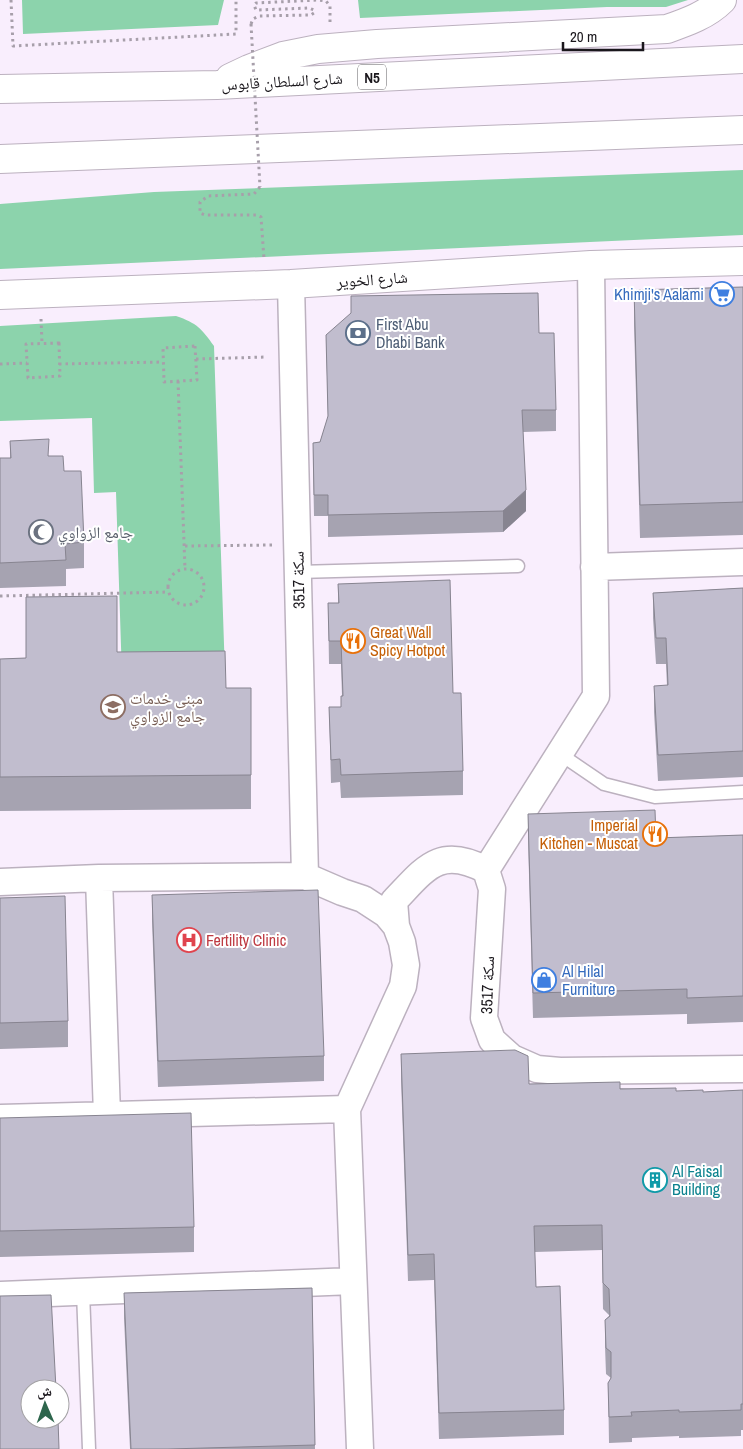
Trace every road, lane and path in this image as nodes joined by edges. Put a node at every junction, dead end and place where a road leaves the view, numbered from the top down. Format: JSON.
{"nodes":[{"id":1,"x":11,"y":0,"type":"edge"},
{"id":2,"x":236,"y":0,"type":"edge"},
{"id":3,"x":722,"y":0,"type":"edge"},
{"id":4,"x":256,"y":10,"type":"dead end"},
{"id":5,"x":743,"y":59,"type":"edge"},
{"id":6,"x":217,"y":85,"type":"junction"},
{"id":7,"x":0,"y":89,"type":"edge"},
{"id":8,"x":743,"y":130,"type":"edge"},
{"id":9,"x":0,"y":161,"type":"edge"},
{"id":10,"x":743,"y":261,"type":"edge"},
{"id":11,"x":591,"y":265,"type":"junction"},
{"id":12,"x":278,"y":284,"type":"junction"},
{"id":13,"x":0,"y":295,"type":"edge"},
{"id":14,"x":293,"y":356,"type":"junction"},
{"id":15,"x":196,"y":359,"type":"junction"},
{"id":16,"x":163,"y":362,"type":"junction"},
{"id":17,"x":27,"y":363,"type":"junction"},
{"id":18,"x":0,"y":364,"type":"edge"},
{"id":19,"x":59,"y":364,"type":"junction"},
{"id":20,"x":178,"y":381,"type":"junction"},
{"id":21,"x":297,"y":544,"type":"junction"},
{"id":22,"x":185,"y":546,"type":"junction"},
{"id":23,"x":743,"y":562,"type":"edge"},
{"id":24,"x":518,"y":566,"type":"dead end"},
{"id":25,"x":594,"y":567,"type":"junction"},
{"id":26,"x":185,"y":568,"type":"junction"},
{"id":27,"x":298,"y":572,"type":"junction"},
{"id":28,"x":168,"y":592,"type":"junction"},
{"id":29,"x":0,"y":596,"type":"edge"},
{"id":30,"x":560,"y":754,"type":"junction"},
{"id":31,"x":743,"y":792,"type":"edge"},
{"id":32,"x":486,"y":870,"type":"junction"},
{"id":33,"x":305,"y":876,"type":"junction"},
{"id":34,"x":99,"y":878,"type":"junction"},
{"id":35,"x":0,"y":882,"type":"edge"},
{"id":36,"x":388,"y":911,"type":"junction"},
{"id":37,"x":743,"y":1069,"type":"edge"},
{"id":38,"x":347,"y":1109,"type":"junction"},
{"id":39,"x":106,"y":1115,"type":"junction"},
{"id":40,"x":0,"y":1118,"type":"edge"},
{"id":41,"x":354,"y":1281,"type":"junction"},
{"id":42,"x":84,"y":1292,"type":"junction"},
{"id":43,"x":0,"y":1295,"type":"edge"},
{"id":44,"x":89,"y":1449,"type":"edge"},
{"id":45,"x":360,"y":1449,"type":"edge"}],
"edges":[{"from":1,"to":2,"type":"path"},
{"from":3,"to":6,"type":"main road"},
{"from":4,"to":12,"type":"path","bridge":true},
{"from":5,"to":6,"type":"main road","name":"شارع السلطان قابوس","number":"N5"},
{"from":6,"to":7,"type":"main road","name":"شارع السلطان قابوس","number":"N5"},
{"from":8,"to":9,"type":"main road"},
{"from":10,"to":11,"type":"main road","name":"شارع الخوير"},
{"from":11,"to":12,"type":"main road","name":"شارع الخوير"},
{"from":11,"to":25,"type":"street"},
{"from":12,"to":13,"type":"main road","name":"شارع الخوير"},
{"from":12,"to":14,"type":"street","name":"سكة 3517"},
{"from":14,"to":15,"type":"path"},
{"from":14,"to":21,"type":"street","name":"سكة 3517"},
{"from":15,"to":16,"type":"path"},
{"from":15,"to":20,"type":"path"},
{"from":16,"to":19,"type":"path"},
{"from":16,"to":20,"type":"path"},
{"from":17,"to":18,"type":"path"},
{"from":17,"to":19,"type":"path"},
{"from":17,"to":19,"type":"path"},
{"from":20,"to":22,"type":"path"},
{"from":21,"to":22,"type":"path"},
{"from":21,"to":27,"type":"street","name":"سكة 3517"},
{"from":22,"to":26,"type":"path"},
{"from":23,"to":25,"type":"street"},
{"from":24,"to":27,"type":"lane"},
{"from":25,"to":30,"type":"street"},
{"from":26,"to":28,"type":"path"},
{"from":26,"to":28,"type":"path"},
{"from":27,"to":33,"type":"street","name":"سكة 3517"},
{"from":28,"to":29,"type":"path"},
{"from":30,"to":31,"type":"lane"},
{"from":30,"to":32,"type":"street"},
{"from":32,"to":36,"type":"street"},
{"from":32,"to":37,"type":"street","name":"سكة 3517"},
{"from":33,"to":34,"type":"street"},
{"from":33,"to":36,"type":"street"},
{"from":34,"to":35,"type":"street"},
{"from":34,"to":39,"type":"street"},
{"from":36,"to":38,"type":"street"},
{"from":38,"to":39,"type":"street"},
{"from":38,"to":41,"type":"street"},
{"from":39,"to":40,"type":"street"},
{"from":41,"to":42,"type":"street"},
{"from":41,"to":45,"type":"street"},
{"from":42,"to":43,"type":"street"},
{"from":42,"to":44,"type":"lane"}]}
